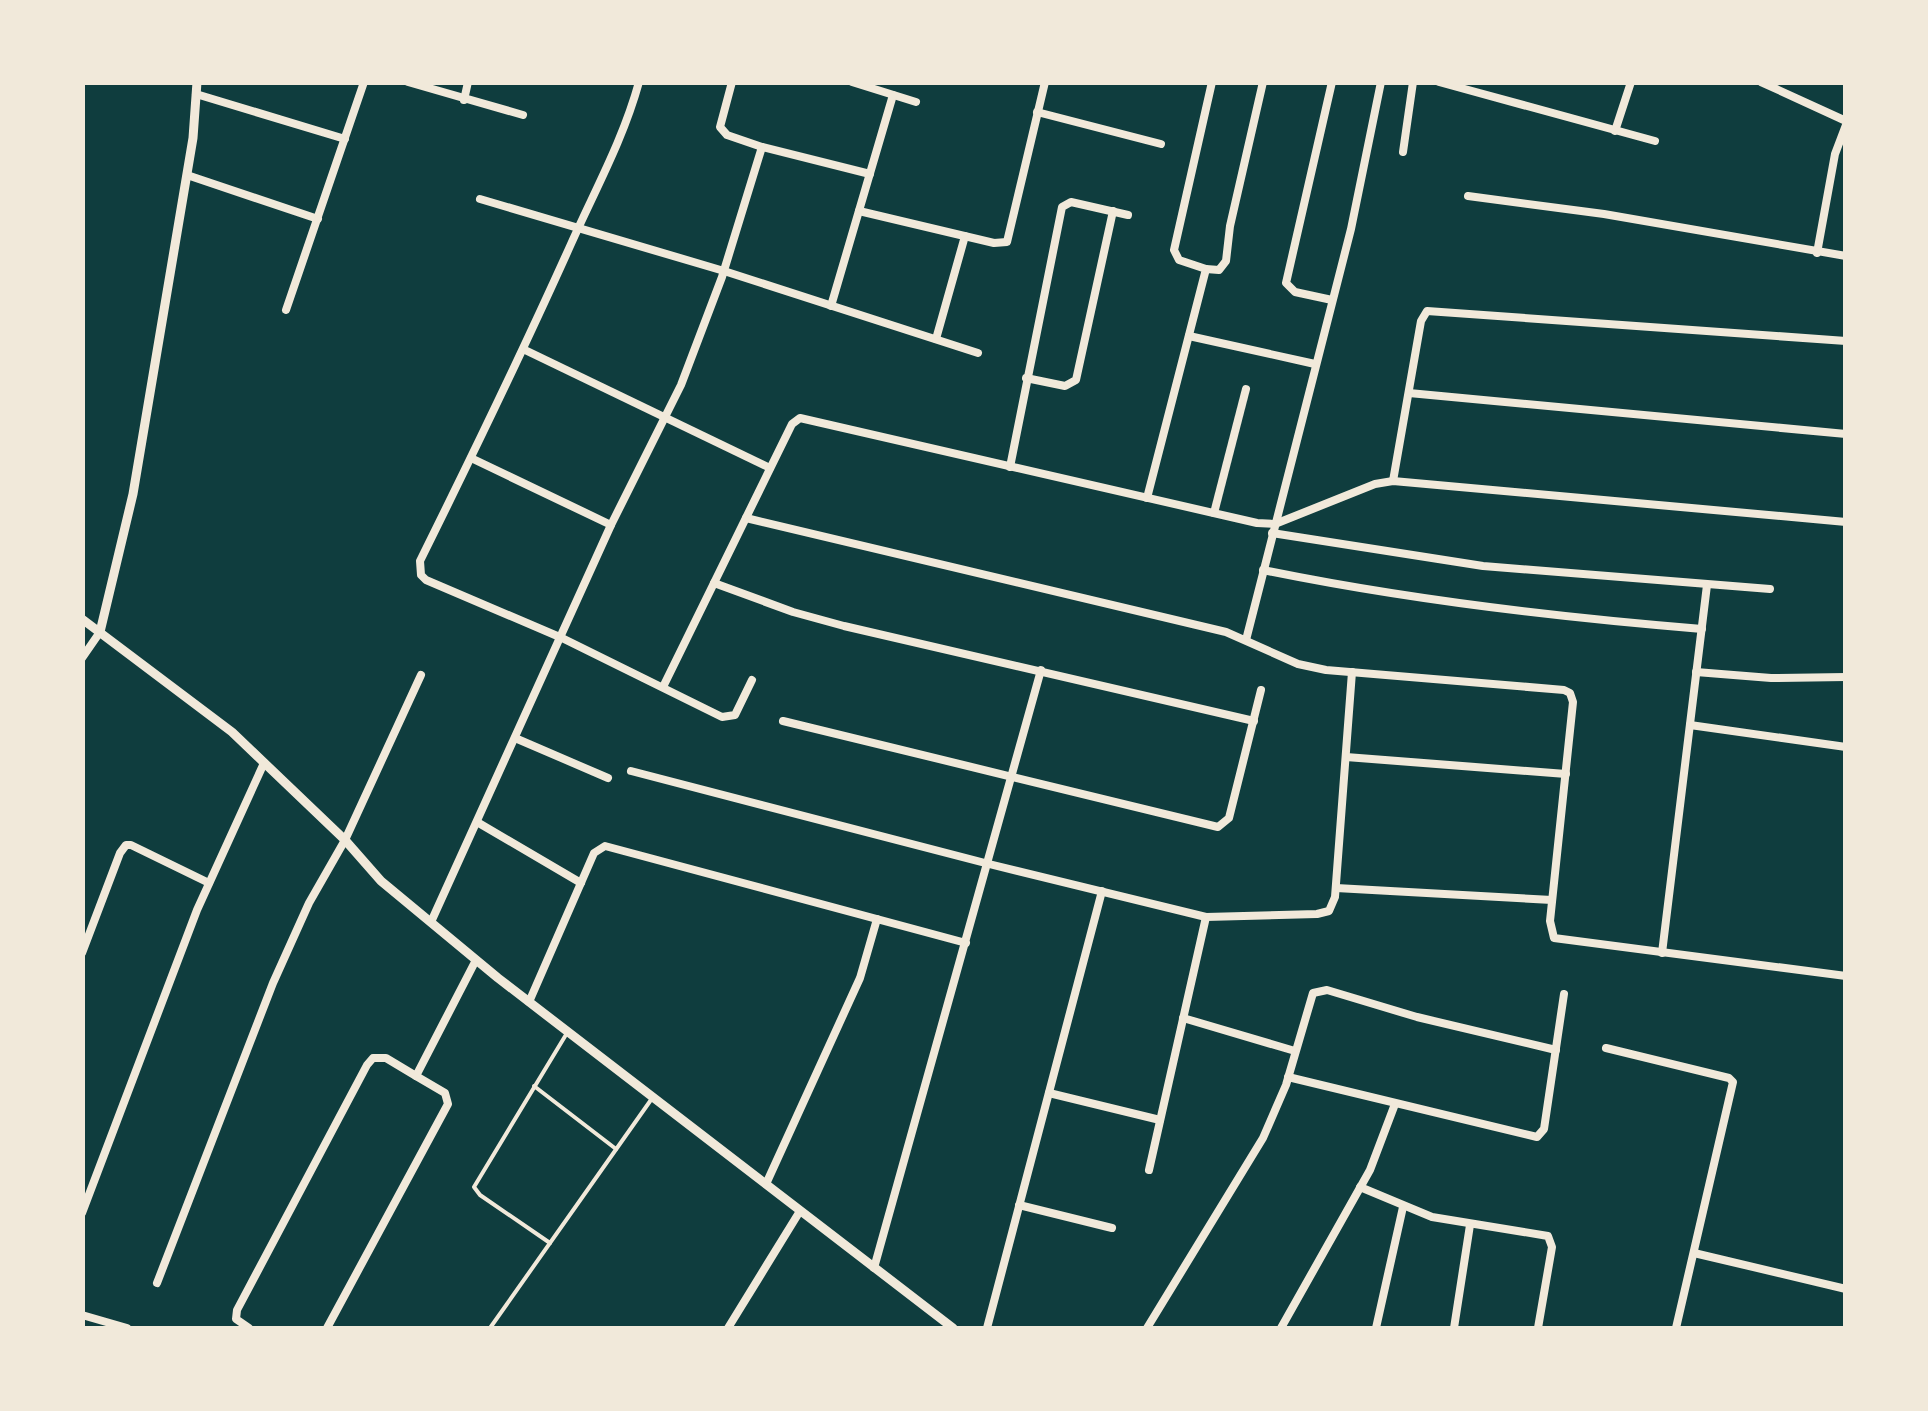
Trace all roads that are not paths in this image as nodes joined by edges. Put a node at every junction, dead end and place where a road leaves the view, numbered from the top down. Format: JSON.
{"nodes":[{"id":1,"x":197,"y":82,"type":"edge"},
{"id":2,"x":364,"y":82,"type":"edge"},
{"id":3,"x":408,"y":82,"type":"edge"},
{"id":4,"x":468,"y":82,"type":"edge"},
{"id":5,"x":638,"y":82,"type":"edge"},
{"id":6,"x":732,"y":82,"type":"edge"},
{"id":7,"x":852,"y":82,"type":"edge"},
{"id":8,"x":1045,"y":82,"type":"edge"},
{"id":9,"x":1263,"y":82,"type":"edge"},
{"id":10,"x":1332,"y":82,"type":"edge"},
{"id":11,"x":1381,"y":82,"type":"edge"},
{"id":12,"x":1413,"y":82,"type":"edge"},
{"id":13,"x":1439,"y":82,"type":"edge"},
{"id":14,"x":1631,"y":82,"type":"edge"},
{"id":15,"x":1761,"y":82,"type":"edge"},
{"id":16,"x":1211,"y":83,"type":"edge"},
{"id":17,"x":196,"y":94,"type":"junction"},
{"id":18,"x":893,"y":95,"type":"junction"},
{"id":19,"x":464,"y":100,"type":"junction"},
{"id":20,"x":916,"y":102,"type":"dead end"},
{"id":21,"x":1037,"y":112,"type":"junction"},
{"id":22,"x":523,"y":114,"type":"dead end"},
{"id":23,"x":1846,"y":123,"type":"edge"},
{"id":24,"x":1615,"y":131,"type":"junction"},
{"id":25,"x":345,"y":139,"type":"junction"},
{"id":26,"x":1655,"y":141,"type":"dead end"},
{"id":27,"x":1161,"y":144,"type":"dead end"},
{"id":28,"x":762,"y":148,"type":"junction"},
{"id":29,"x":1403,"y":152,"type":"dead end"},
{"id":30,"x":870,"y":174,"type":"junction"},
{"id":31,"x":187,"y":175,"type":"junction"},
{"id":32,"x":1468,"y":196,"type":"dead end"},
{"id":33,"x":480,"y":199,"type":"dead end"},
{"id":34,"x":859,"y":211,"type":"junction"},
{"id":35,"x":1113,"y":211,"type":"junction"},
{"id":36,"x":1128,"y":215,"type":"dead end"},
{"id":37,"x":318,"y":218,"type":"junction"},
{"id":38,"x":578,"y":228,"type":"junction"},
{"id":39,"x":965,"y":236,"type":"junction"},
{"id":40,"x":1817,"y":252,"type":"junction"},
{"id":41,"x":1846,"y":256,"type":"edge"},
{"id":42,"x":1206,"y":268,"type":"junction"},
{"id":43,"x":724,"y":271,"type":"junction"},
{"id":44,"x":1332,"y":300,"type":"junction"},
{"id":45,"x":831,"y":306,"type":"junction"},
{"id":46,"x":286,"y":310,"type":"dead end"},
{"id":47,"x":1188,"y":336,"type":"junction"},
{"id":48,"x":936,"y":339,"type":"junction"},
{"id":49,"x":1846,"y":341,"type":"edge"},
{"id":50,"x":525,"y":350,"type":"junction"},
{"id":51,"x":978,"y":353,"type":"dead end"},
{"id":52,"x":1315,"y":364,"type":"junction"},
{"id":53,"x":1026,"y":378,"type":"junction"},
{"id":54,"x":1246,"y":388,"type":"dead end"},
{"id":55,"x":1409,"y":393,"type":"junction"},
{"id":56,"x":665,"y":417,"type":"junction"},
{"id":57,"x":1846,"y":434,"type":"edge"},
{"id":58,"x":472,"y":458,"type":"junction"},
{"id":59,"x":1010,"y":467,"type":"junction"},
{"id":60,"x":770,"y":468,"type":"junction"},
{"id":61,"x":1393,"y":481,"type":"junction"},
{"id":62,"x":1147,"y":498,"type":"junction"},
{"id":63,"x":1214,"y":514,"type":"junction"},
{"id":64,"x":746,"y":518,"type":"junction"},
{"id":65,"x":1846,"y":522,"type":"edge"},
{"id":66,"x":610,"y":524,"type":"junction"},
{"id":67,"x":1274,"y":529,"type":"junction"},
{"id":68,"x":1264,"y":570,"type":"junction"},
{"id":69,"x":714,"y":583,"type":"junction"},
{"id":70,"x":1707,"y":585,"type":"junction"},
{"id":71,"x":1770,"y":589,"type":"dead end"},
{"id":72,"x":82,"y":619,"type":"edge"},
{"id":73,"x":1702,"y":629,"type":"junction"},
{"id":74,"x":100,"y":632,"type":"junction"},
{"id":75,"x":562,"y":638,"type":"junction"},
{"id":76,"x":1246,"y":640,"type":"junction"},
{"id":77,"x":82,"y":658,"type":"edge"},
{"id":78,"x":1041,"y":670,"type":"junction"},
{"id":79,"x":1352,"y":672,"type":"junction"},
{"id":80,"x":1696,"y":672,"type":"junction"},
{"id":81,"x":422,"y":675,"type":"dead end"},
{"id":82,"x":1846,"y":676,"type":"edge"},
{"id":83,"x":752,"y":680,"type":"dead end"},
{"id":84,"x":663,"y":687,"type":"junction"},
{"id":85,"x":1261,"y":690,"type":"dead end"},
{"id":86,"x":783,"y":721,"type":"dead end"},
{"id":87,"x":1254,"y":721,"type":"junction"},
{"id":88,"x":1690,"y":725,"type":"junction"},
{"id":89,"x":516,"y":738,"type":"junction"},
{"id":90,"x":1846,"y":747,"type":"edge"},
{"id":91,"x":1346,"y":757,"type":"junction"},
{"id":92,"x":264,"y":763,"type":"junction"},
{"id":93,"x":631,"y":771,"type":"dead end"},
{"id":94,"x":1566,"y":774,"type":"junction"},
{"id":95,"x":1012,"y":776,"type":"junction"},
{"id":96,"x":608,"y":778,"type":"dead end"},
{"id":97,"x":477,"y":822,"type":"junction"},
{"id":98,"x":345,"y":840,"type":"junction"},
{"id":99,"x":989,"y":864,"type":"junction"},
{"id":100,"x":209,"y":883,"type":"junction"},
{"id":101,"x":581,"y":883,"type":"junction"},
{"id":102,"x":1336,"y":888,"type":"junction"},
{"id":103,"x":1102,"y":891,"type":"junction"},
{"id":104,"x":1552,"y":900,"type":"junction"},
{"id":105,"x":1206,"y":916,"type":"junction"},
{"id":106,"x":877,"y":919,"type":"junction"},
{"id":107,"x":431,"y":922,"type":"junction"},
{"id":108,"x":966,"y":944,"type":"junction"},
{"id":109,"x":82,"y":953,"type":"edge"},
{"id":110,"x":1662,"y":954,"type":"junction"},
{"id":111,"x":476,"y":960,"type":"junction"},
{"id":112,"x":1846,"y":976,"type":"edge"},
{"id":113,"x":1564,"y":994,"type":"dead end"},
{"id":114,"x":528,"y":1002,"type":"junction"},
{"id":115,"x":1183,"y":1018,"type":"junction"},
{"id":116,"x":566,"y":1033,"type":"junction"},
{"id":117,"x":1606,"y":1048,"type":"dead end"},
{"id":118,"x":1556,"y":1050,"type":"junction"},
{"id":119,"x":1295,"y":1051,"type":"junction"},
{"id":120,"x":416,"y":1076,"type":"junction"},
{"id":121,"x":1288,"y":1077,"type":"junction"},
{"id":122,"x":534,"y":1086,"type":"junction"},
{"id":123,"x":1049,"y":1093,"type":"junction"},
{"id":124,"x":653,"y":1097,"type":"junction"},
{"id":125,"x":1396,"y":1104,"type":"junction"},
{"id":126,"x":1160,"y":1120,"type":"junction"},
{"id":127,"x":616,"y":1149,"type":"junction"},
{"id":128,"x":1149,"y":1170,"type":"dead end"},
{"id":129,"x":766,"y":1184,"type":"junction"},
{"id":130,"x":1360,"y":1188,"type":"junction"},
{"id":131,"x":1020,"y":1205,"type":"junction"},
{"id":132,"x":1403,"y":1207,"type":"junction"},
{"id":133,"x":800,"y":1211,"type":"junction"},
{"id":134,"x":82,"y":1213,"type":"edge"},
{"id":135,"x":1470,"y":1225,"type":"junction"},
{"id":136,"x":1112,"y":1228,"type":"dead end"},
{"id":137,"x":550,"y":1244,"type":"junction"},
{"id":138,"x":1694,"y":1253,"type":"junction"},
{"id":139,"x":874,"y":1268,"type":"junction"},
{"id":140,"x":157,"y":1283,"type":"dead end"},
{"id":141,"x":1846,"y":1290,"type":"edge"},
{"id":142,"x":82,"y":1315,"type":"edge"},
{"id":143,"x":111,"y":1325,"type":"edge"},
{"id":144,"x":127,"y":1328,"type":"edge"},
{"id":145,"x":249,"y":1328,"type":"edge"},
{"id":146,"x":326,"y":1328,"type":"edge"},
{"id":147,"x":490,"y":1328,"type":"edge"},
{"id":148,"x":728,"y":1328,"type":"edge"},
{"id":149,"x":953,"y":1328,"type":"edge"},
{"id":150,"x":987,"y":1328,"type":"edge"},
{"id":151,"x":1147,"y":1328,"type":"edge"},
{"id":152,"x":1281,"y":1328,"type":"edge"},
{"id":153,"x":1376,"y":1328,"type":"edge"},
{"id":154,"x":1454,"y":1328,"type":"edge"},
{"id":155,"x":1538,"y":1328,"type":"edge"},
{"id":156,"x":1676,"y":1328,"type":"edge"}],
"edges":[{"from":1,"to":17,"type":"street"},
{"from":2,"to":25,"type":"street"},
{"from":3,"to":19,"type":"street"},
{"from":4,"to":19,"type":"street"},
{"from":5,"to":38,"type":"street"},
{"from":6,"to":28,"type":"street"},
{"from":7,"to":18,"type":"street"},
{"from":8,"to":21,"type":"street"},
{"from":9,"to":42,"type":"street"},
{"from":10,"to":44,"type":"street"},
{"from":11,"to":44,"type":"street"},
{"from":12,"to":29,"type":"street"},
{"from":13,"to":24,"type":"street"},
{"from":14,"to":24,"type":"street"},
{"from":15,"to":23,"type":"street"},
{"from":16,"to":42,"type":"street"},
{"from":17,"to":25,"type":"street"},
{"from":17,"to":31,"type":"street"},
{"from":18,"to":20,"type":"street"},
{"from":18,"to":30,"type":"street"},
{"from":19,"to":22,"type":"street"},
{"from":21,"to":27,"type":"street"},
{"from":21,"to":39,"type":"street"},
{"from":23,"to":40,"type":"street"},
{"from":24,"to":26,"type":"street"},
{"from":25,"to":37,"type":"street"},
{"from":28,"to":30,"type":"street"},
{"from":28,"to":43,"type":"street"},
{"from":30,"to":34,"type":"street"},
{"from":31,"to":37,"type":"street"},
{"from":31,"to":74,"type":"street"},
{"from":32,"to":40,"type":"street"},
{"from":33,"to":38,"type":"street"},
{"from":34,"to":39,"type":"street"},
{"from":34,"to":45,"type":"street"},
{"from":35,"to":36,"type":"street"},
{"from":35,"to":53,"type":"street"},
{"from":35,"to":53,"type":"street"},
{"from":37,"to":46,"type":"street"},
{"from":38,"to":43,"type":"street"},
{"from":38,"to":50,"type":"street"},
{"from":39,"to":48,"type":"street"},
{"from":40,"to":41,"type":"street"},
{"from":42,"to":47,"type":"street"},
{"from":43,"to":45,"type":"street"},
{"from":43,"to":56,"type":"street"},
{"from":44,"to":52,"type":"street"},
{"from":45,"to":48,"type":"street"},
{"from":47,"to":52,"type":"street"},
{"from":47,"to":62,"type":"street"},
{"from":48,"to":51,"type":"street"},
{"from":49,"to":55,"type":"street"},
{"from":50,"to":56,"type":"street"},
{"from":50,"to":58,"type":"street"},
{"from":52,"to":67,"type":"street"},
{"from":53,"to":59,"type":"street"},
{"from":54,"to":63,"type":"street"},
{"from":55,"to":57,"type":"street"},
{"from":55,"to":61,"type":"street"},
{"from":56,"to":60,"type":"street"},
{"from":56,"to":66,"type":"street"},
{"from":58,"to":66,"type":"street"},
{"from":58,"to":75,"type":"street"},
{"from":59,"to":60,"type":"street"},
{"from":59,"to":62,"type":"street"},
{"from":60,"to":64,"type":"street"},
{"from":61,"to":65,"type":"street"},
{"from":61,"to":67,"type":"street"},
{"from":62,"to":63,"type":"street"},
{"from":63,"to":67,"type":"street"},
{"from":64,"to":69,"type":"street"},
{"from":64,"to":76,"type":"street"},
{"from":66,"to":75,"type":"street"},
{"from":67,"to":68,"type":"street"},
{"from":67,"to":70,"type":"street"},
{"from":68,"to":73,"type":"street"},
{"from":68,"to":76,"type":"street"},
{"from":69,"to":78,"type":"street"},
{"from":69,"to":84,"type":"street"},
{"from":70,"to":71,"type":"street"},
{"from":70,"to":73,"type":"street"},
{"from":72,"to":74,"type":"street"},
{"from":73,"to":80,"type":"street"},
{"from":74,"to":77,"type":"street"},
{"from":74,"to":92,"type":"street"},
{"from":75,"to":84,"type":"street"},
{"from":75,"to":89,"type":"street"},
{"from":76,"to":79,"type":"street"},
{"from":78,"to":87,"type":"street"},
{"from":78,"to":95,"type":"street"},
{"from":79,"to":91,"type":"street"},
{"from":79,"to":94,"type":"street"},
{"from":80,"to":82,"type":"street"},
{"from":80,"to":88,"type":"street"},
{"from":81,"to":98,"type":"street"},
{"from":83,"to":84,"type":"street"},
{"from":85,"to":87,"type":"street"},
{"from":86,"to":95,"type":"street"},
{"from":87,"to":95,"type":"street"},
{"from":88,"to":90,"type":"street"},
{"from":88,"to":110,"type":"street"},
{"from":89,"to":96,"type":"street"},
{"from":89,"to":97,"type":"street"},
{"from":91,"to":94,"type":"street"},
{"from":91,"to":102,"type":"street"},
{"from":92,"to":98,"type":"street"},
{"from":92,"to":100,"type":"street"},
{"from":93,"to":99,"type":"street"},
{"from":94,"to":104,"type":"street"},
{"from":95,"to":99,"type":"street"},
{"from":97,"to":101,"type":"street"},
{"from":97,"to":107,"type":"street"},
{"from":98,"to":107,"type":"street"},
{"from":98,"to":140,"type":"street"},
{"from":99,"to":103,"type":"street"},
{"from":99,"to":108,"type":"street"},
{"from":100,"to":109,"type":"street"},
{"from":100,"to":134,"type":"street"},
{"from":101,"to":106,"type":"street"},
{"from":101,"to":114,"type":"street"},
{"from":102,"to":104,"type":"street"},
{"from":102,"to":105,"type":"street"},
{"from":103,"to":105,"type":"street"},
{"from":103,"to":123,"type":"street"},
{"from":104,"to":110,"type":"street"},
{"from":105,"to":115,"type":"street"},
{"from":106,"to":108,"type":"street"},
{"from":106,"to":129,"type":"street"},
{"from":107,"to":111,"type":"street"},
{"from":108,"to":139,"type":"street"},
{"from":110,"to":112,"type":"street"},
{"from":111,"to":114,"type":"street"},
{"from":111,"to":120,"type":"street"},
{"from":113,"to":118,"type":"street"},
{"from":114,"to":116,"type":"street"},
{"from":115,"to":119,"type":"street"},
{"from":115,"to":126,"type":"street"},
{"from":116,"to":122,"type":"lane"},
{"from":116,"to":124,"type":"street"},
{"from":117,"to":138,"type":"street"},
{"from":118,"to":119,"type":"street"},
{"from":118,"to":125,"type":"street"},
{"from":119,"to":121,"type":"street"},
{"from":120,"to":145,"type":"street"},
{"from":120,"to":146,"type":"street"},
{"from":121,"to":125,"type":"street"},
{"from":121,"to":151,"type":"street"},
{"from":122,"to":127,"type":"lane"},
{"from":122,"to":137,"type":"lane"},
{"from":123,"to":126,"type":"street"},
{"from":123,"to":131,"type":"street"},
{"from":124,"to":127,"type":"lane"},
{"from":124,"to":129,"type":"street"},
{"from":125,"to":130,"type":"street"},
{"from":126,"to":128,"type":"street"},
{"from":127,"to":137,"type":"lane"},
{"from":129,"to":133,"type":"street"},
{"from":130,"to":132,"type":"street"},
{"from":130,"to":152,"type":"street"},
{"from":131,"to":136,"type":"street"},
{"from":131,"to":150,"type":"street"},
{"from":132,"to":135,"type":"street"},
{"from":132,"to":153,"type":"street"},
{"from":133,"to":139,"type":"street"},
{"from":133,"to":148,"type":"street"},
{"from":135,"to":154,"type":"street"},
{"from":135,"to":155,"type":"street"},
{"from":137,"to":147,"type":"lane"},
{"from":138,"to":141,"type":"street"},
{"from":138,"to":156,"type":"street"},
{"from":139,"to":149,"type":"street"},
{"from":142,"to":143,"type":"street"},
{"from":143,"to":144,"type":"street"}]}
